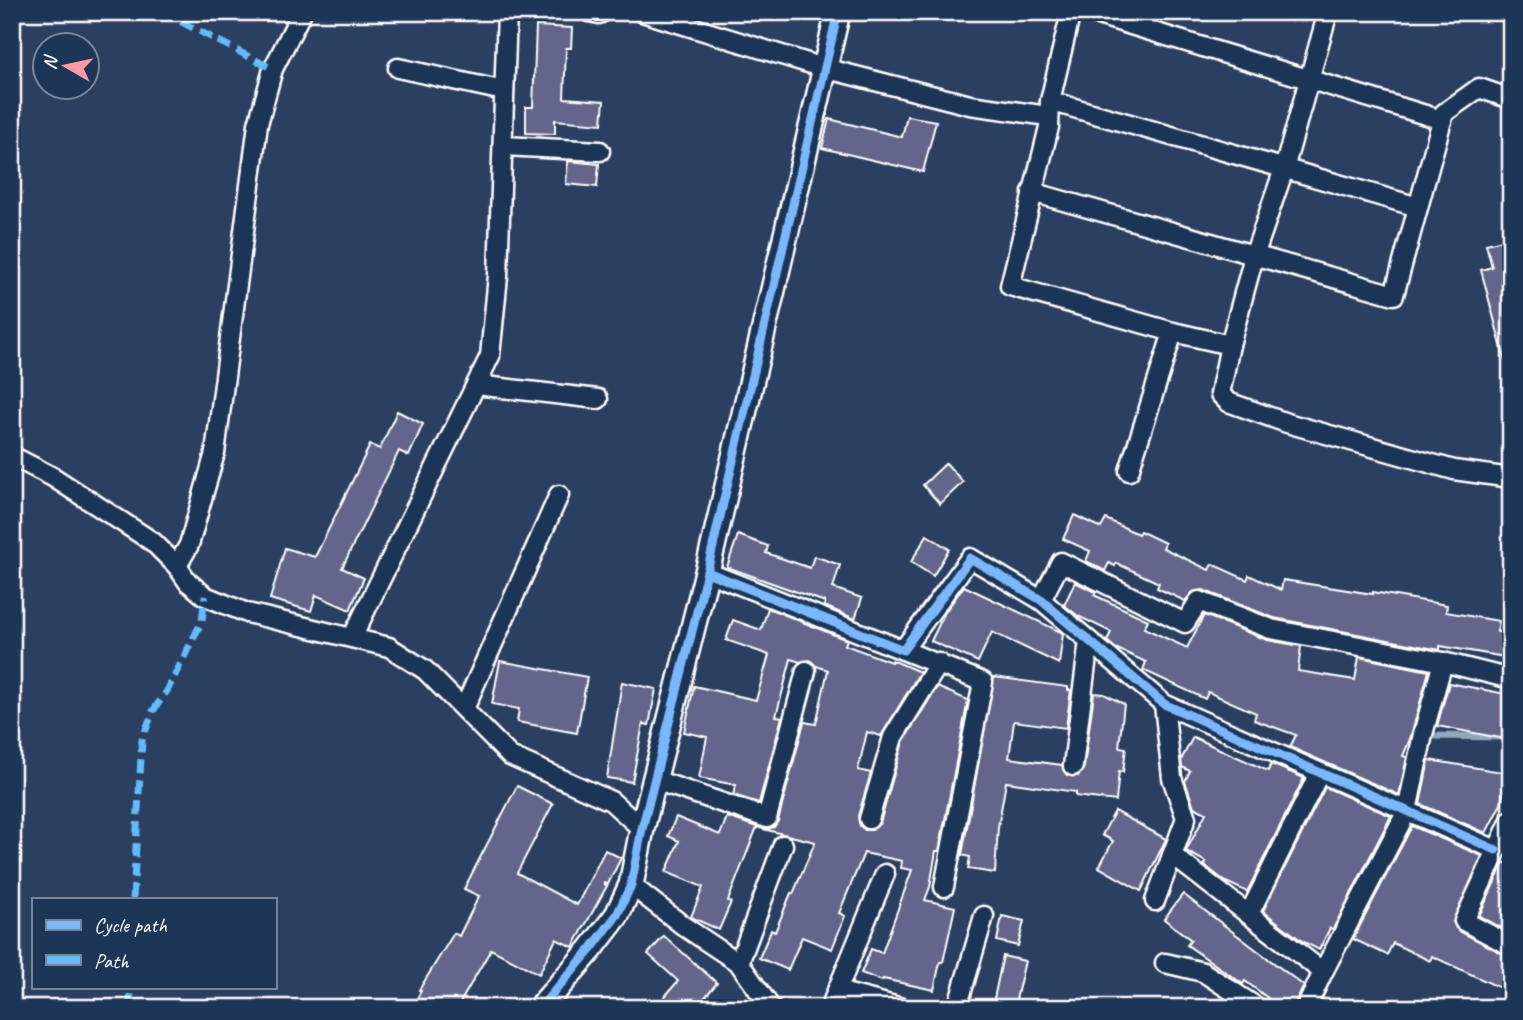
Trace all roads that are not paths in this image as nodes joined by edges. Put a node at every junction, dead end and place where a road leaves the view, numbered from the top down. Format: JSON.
{"nodes":[{"id":1,"x":302,"y":12,"type":"edge"},
{"id":2,"x":508,"y":12,"type":"edge"},
{"id":3,"x":589,"y":12,"type":"edge"},
{"id":4,"x":603,"y":12,"type":"edge"},
{"id":5,"x":642,"y":12,"type":"edge"},
{"id":6,"x":838,"y":12,"type":"edge"},
{"id":7,"x":1072,"y":12,"type":"edge"},
{"id":8,"x":1088,"y":12,"type":"edge"},
{"id":9,"x":1328,"y":12,"type":"edge"},
{"id":10,"x":398,"y":68,"type":"dead end"},
{"id":11,"x":824,"y":68,"type":"junction"},
{"id":12,"x":1309,"y":79,"type":"junction"},
{"id":13,"x":504,"y":91,"type":"junction"},
{"id":14,"x":1511,"y":99,"type":"edge"},
{"id":15,"x":1049,"y":109,"type":"junction"},
{"id":16,"x":1442,"y":120,"type":"junction"},
{"id":17,"x":504,"y":146,"type":"junction"},
{"id":18,"x":600,"y":151,"type":"dead end"},
{"id":19,"x":1284,"y":169,"type":"junction"},
{"id":20,"x":1032,"y":192,"type":"junction"},
{"id":21,"x":1418,"y":207,"type":"junction"},
{"id":22,"x":1254,"y":256,"type":"junction"},
{"id":23,"x":1173,"y":332,"type":"junction"},
{"id":24,"x":1230,"y":345,"type":"junction"},
{"id":25,"x":476,"y":385,"type":"junction"},
{"id":26,"x":598,"y":399,"type":"dead end"},
{"id":27,"x":12,"y":456,"type":"edge"},
{"id":28,"x":1129,"y":471,"type":"dead end"},
{"id":29,"x":1511,"y":478,"type":"edge"},
{"id":30,"x":559,"y":495,"type":"dead end"},
{"id":31,"x":177,"y":566,"type":"junction"},
{"id":32,"x":707,"y":572,"type":"junction"},
{"id":33,"x":1041,"y":600,"type":"junction"},
{"id":34,"x":352,"y":638,"type":"junction"},
{"id":35,"x":1089,"y":641,"type":"junction"},
{"id":36,"x":903,"y":650,"type":"junction"},
{"id":37,"x":1443,"y":662,"type":"junction"},
{"id":38,"x":939,"y":663,"type":"junction"},
{"id":39,"x":806,"y":671,"type":"dead end"},
{"id":40,"x":1511,"y":679,"type":"edge"},
{"id":41,"x":1164,"y":704,"type":"junction"},
{"id":42,"x":464,"y":709,"type":"junction"},
{"id":43,"x":1073,"y":766,"type":"dead end"},
{"id":44,"x":1319,"y":774,"type":"junction"},
{"id":45,"x":655,"y":780,"type":"junction"},
{"id":46,"x":1407,"y":811,"type":"junction"},
{"id":47,"x":869,"y":819,"type":"dead end"},
{"id":48,"x":1511,"y":820,"type":"edge"},
{"id":49,"x":642,"y":829,"type":"junction"},
{"id":50,"x":783,"y":845,"type":"dead end"},
{"id":51,"x":1496,"y":850,"type":"junction"},
{"id":52,"x":1172,"y":855,"type":"junction"},
{"id":53,"x":885,"y":874,"type":"dead end"},
{"id":54,"x":631,"y":885,"type":"junction"},
{"id":55,"x":944,"y":887,"type":"dead end"},
{"id":56,"x":1155,"y":901,"type":"dead end"},
{"id":57,"x":1250,"y":914,"type":"junction"},
{"id":58,"x":984,"y":916,"type":"dead end"},
{"id":59,"x":1511,"y":946,"type":"edge"},
{"id":60,"x":739,"y":963,"type":"junction"},
{"id":61,"x":1165,"y":963,"type":"dead end"},
{"id":62,"x":1323,"y":972,"type":"junction"},
{"id":63,"x":833,"y":999,"type":"edge"},
{"id":64,"x":540,"y":1008,"type":"edge"},
{"id":65,"x":771,"y":1008,"type":"edge"},
{"id":66,"x":902,"y":1008,"type":"edge"},
{"id":67,"x":957,"y":1008,"type":"edge"},
{"id":68,"x":1258,"y":1008,"type":"edge"},
{"id":69,"x":1306,"y":1008,"type":"edge"}],
"edges":[{"from":1,"to":31,"type":"street"},
{"from":2,"to":13,"type":"street"},
{"from":3,"to":4,"type":"street"},
{"from":5,"to":11,"type":"street"},
{"from":6,"to":11,"type":"street"},
{"from":7,"to":15,"type":"street"},
{"from":8,"to":12,"type":"street"},
{"from":9,"to":12,"type":"street"},
{"from":10,"to":13,"type":"street"},
{"from":11,"to":15,"type":"street"},
{"from":11,"to":32,"type":"street"},
{"from":12,"to":16,"type":"street"},
{"from":12,"to":19,"type":"street"},
{"from":13,"to":17,"type":"street"},
{"from":14,"to":16,"type":"street"},
{"from":15,"to":19,"type":"street"},
{"from":15,"to":20,"type":"street"},
{"from":16,"to":21,"type":"street"},
{"from":17,"to":18,"type":"street"},
{"from":17,"to":25,"type":"street"},
{"from":19,"to":21,"type":"street"},
{"from":19,"to":22,"type":"street"},
{"from":20,"to":22,"type":"street"},
{"from":20,"to":23,"type":"street"},
{"from":21,"to":22,"type":"street"},
{"from":22,"to":24,"type":"street"},
{"from":23,"to":24,"type":"street"},
{"from":23,"to":28,"type":"street"},
{"from":24,"to":29,"type":"street"},
{"from":25,"to":26,"type":"street"},
{"from":25,"to":34,"type":"street"},
{"from":27,"to":31,"type":"street"},
{"from":30,"to":42,"type":"street"},
{"from":31,"to":34,"type":"street"},
{"from":32,"to":36,"type":"street"},
{"from":32,"to":45,"type":"street"},
{"from":33,"to":35,"type":"street"},
{"from":33,"to":36,"type":"street"},
{"from":33,"to":37,"type":"street"},
{"from":34,"to":42,"type":"street"},
{"from":35,"to":41,"type":"street"},
{"from":35,"to":43,"type":"street"},
{"from":36,"to":38,"type":"street"},
{"from":37,"to":40,"type":"street"},
{"from":37,"to":46,"type":"street"},
{"from":38,"to":47,"type":"street"},
{"from":38,"to":55,"type":"street"},
{"from":39,"to":45,"type":"street"},
{"from":41,"to":44,"type":"street"},
{"from":41,"to":52,"type":"street"},
{"from":42,"to":49,"type":"street"},
{"from":44,"to":46,"type":"street"},
{"from":44,"to":57,"type":"street"},
{"from":45,"to":49,"type":"street"},
{"from":46,"to":51,"type":"street"},
{"from":46,"to":62,"type":"street"},
{"from":48,"to":51,"type":"street"},
{"from":49,"to":54,"type":"street"},
{"from":50,"to":60,"type":"street"},
{"from":51,"to":59,"type":"street"},
{"from":52,"to":56,"type":"street"},
{"from":52,"to":57,"type":"street"},
{"from":53,"to":63,"type":"street"},
{"from":54,"to":60,"type":"street"},
{"from":54,"to":64,"type":"street"},
{"from":57,"to":62,"type":"street"},
{"from":58,"to":67,"type":"street"},
{"from":60,"to":65,"type":"street"},
{"from":61,"to":68,"type":"street"},
{"from":62,"to":69,"type":"street"},
{"from":63,"to":66,"type":"street"}]}
